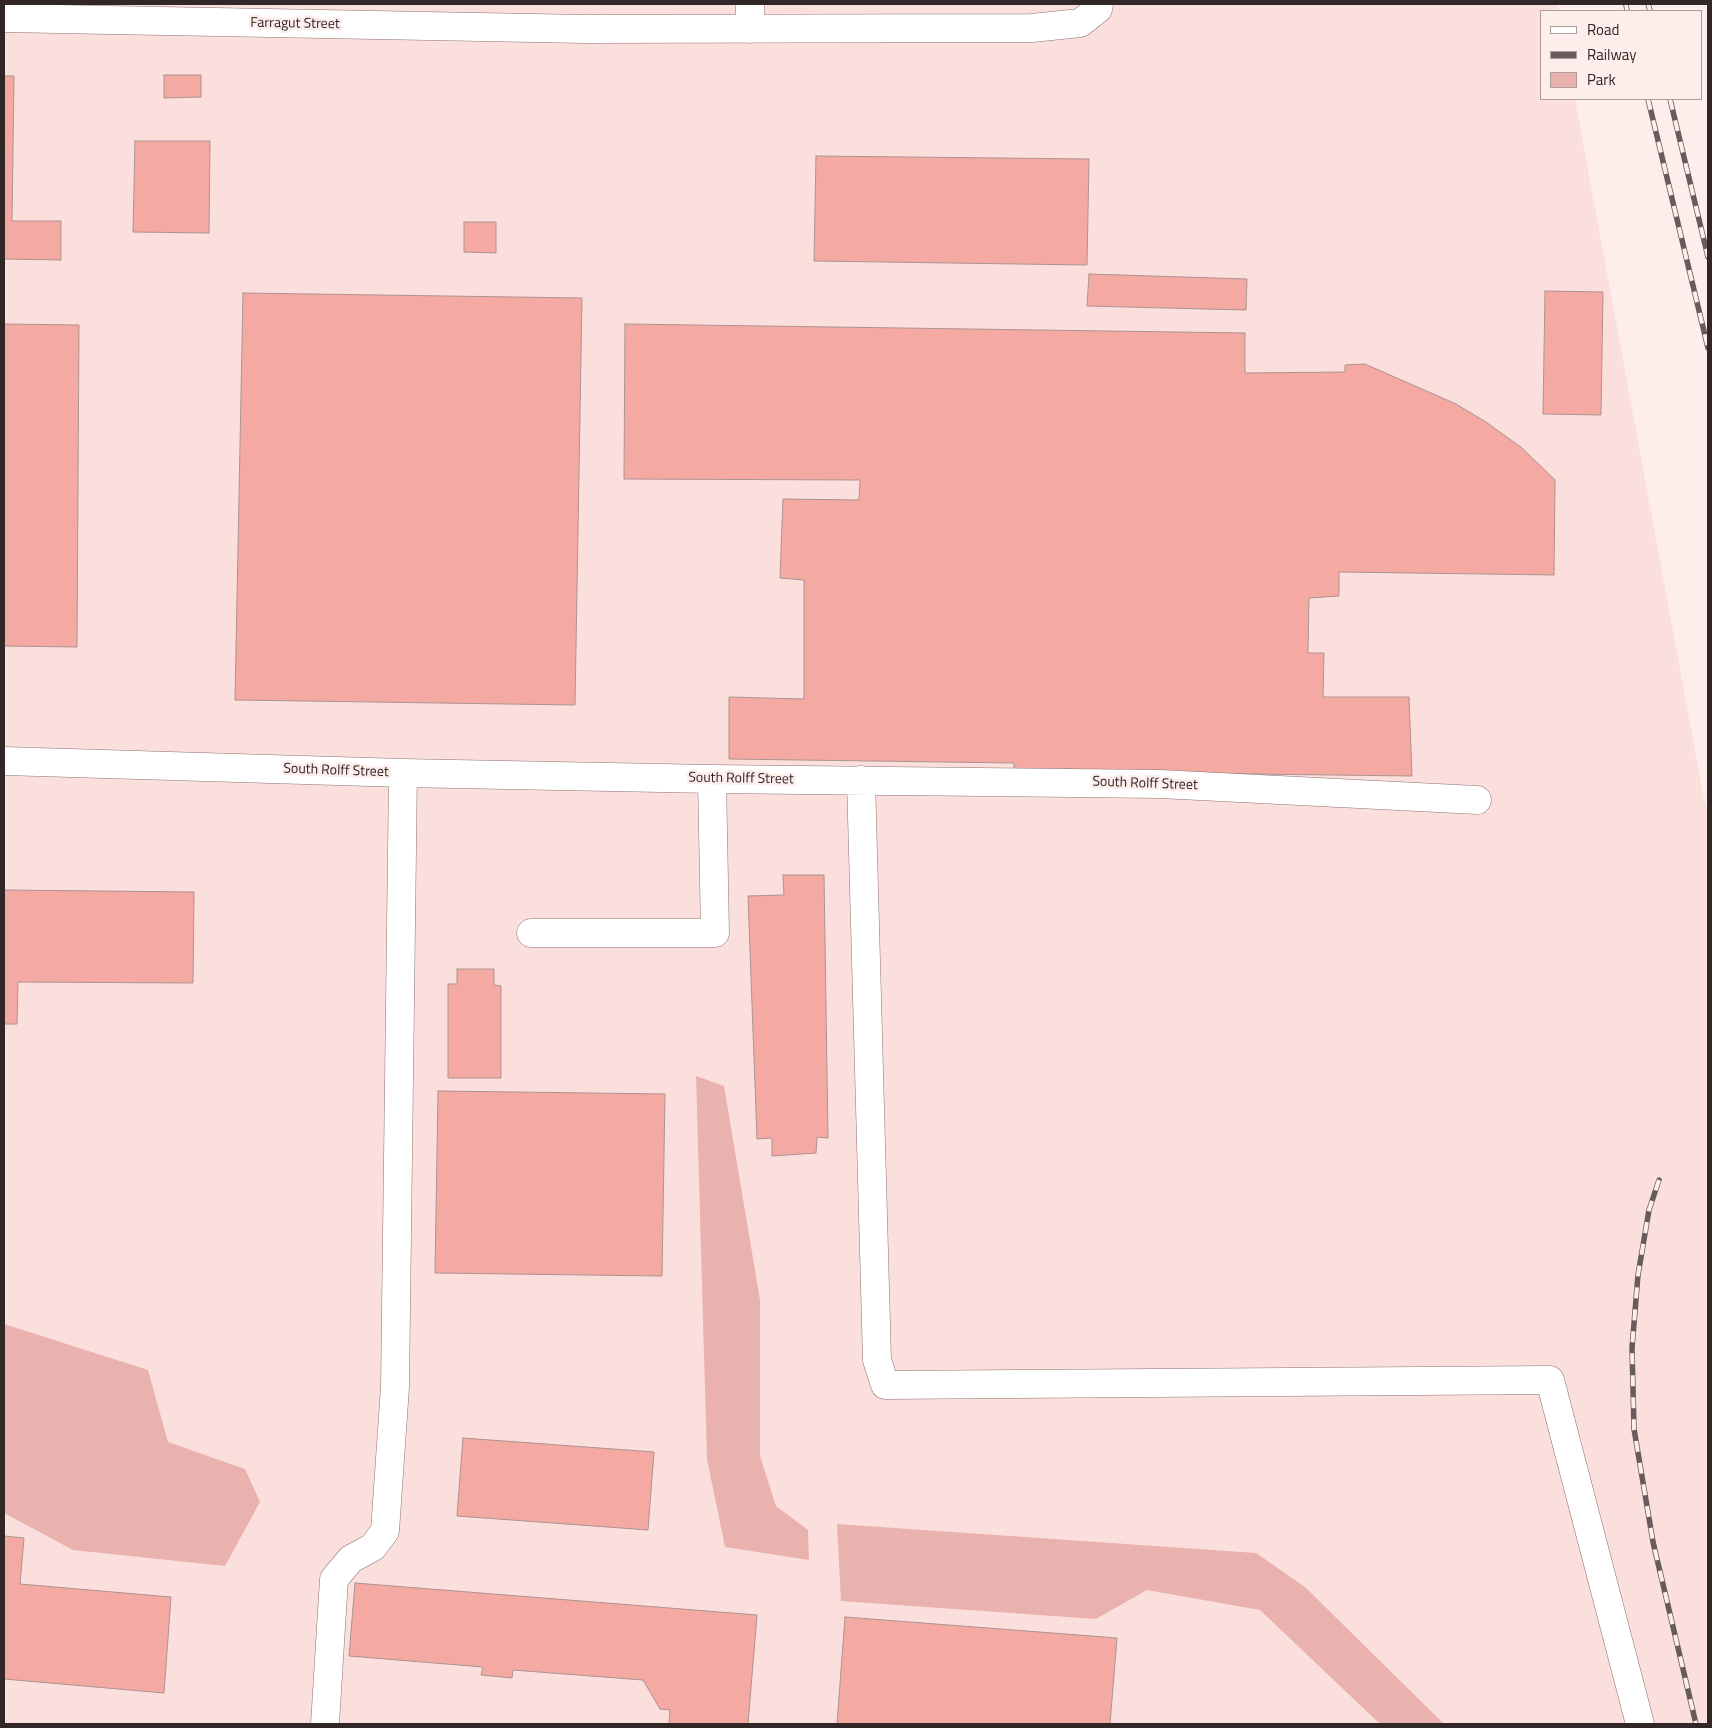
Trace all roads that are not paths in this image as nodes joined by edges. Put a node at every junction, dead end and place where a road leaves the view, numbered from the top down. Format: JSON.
{"nodes":[{"id":1,"x":1099,"y":4,"type":"edge"},
{"id":2,"x":67,"y":12,"type":"edge"},
{"id":3,"x":750,"y":16,"type":"edge"},
{"id":4,"x":4,"y":18,"type":"edge"},
{"id":5,"x":4,"y":761,"type":"edge"},
{"id":6,"x":403,"y":773,"type":"junction"},
{"id":7,"x":712,"y":779,"type":"junction"},
{"id":8,"x":861,"y":780,"type":"junction"},
{"id":9,"x":1477,"y":800,"type":"dead end"},
{"id":10,"x":531,"y":933,"type":"dead end"},
{"id":11,"x":325,"y":1724,"type":"edge"},
{"id":12,"x":1640,"y":1724,"type":"edge"}],
"edges":[{"from":1,"to":3,"type":"street","name":"Farragut Street"},
{"from":2,"to":3,"type":"street","name":"Farragut Street"},
{"from":2,"to":4,"type":"street","name":"Farragut Street"},
{"from":5,"to":6,"type":"street","name":"South Rolff Street"},
{"from":6,"to":7,"type":"street","name":"South Rolff Street"},
{"from":6,"to":11,"type":"street"},
{"from":7,"to":8,"type":"street","name":"South Rolff Street"},
{"from":7,"to":10,"type":"street"},
{"from":8,"to":9,"type":"street","name":"South Rolff Street"},
{"from":8,"to":12,"type":"street"}]}
